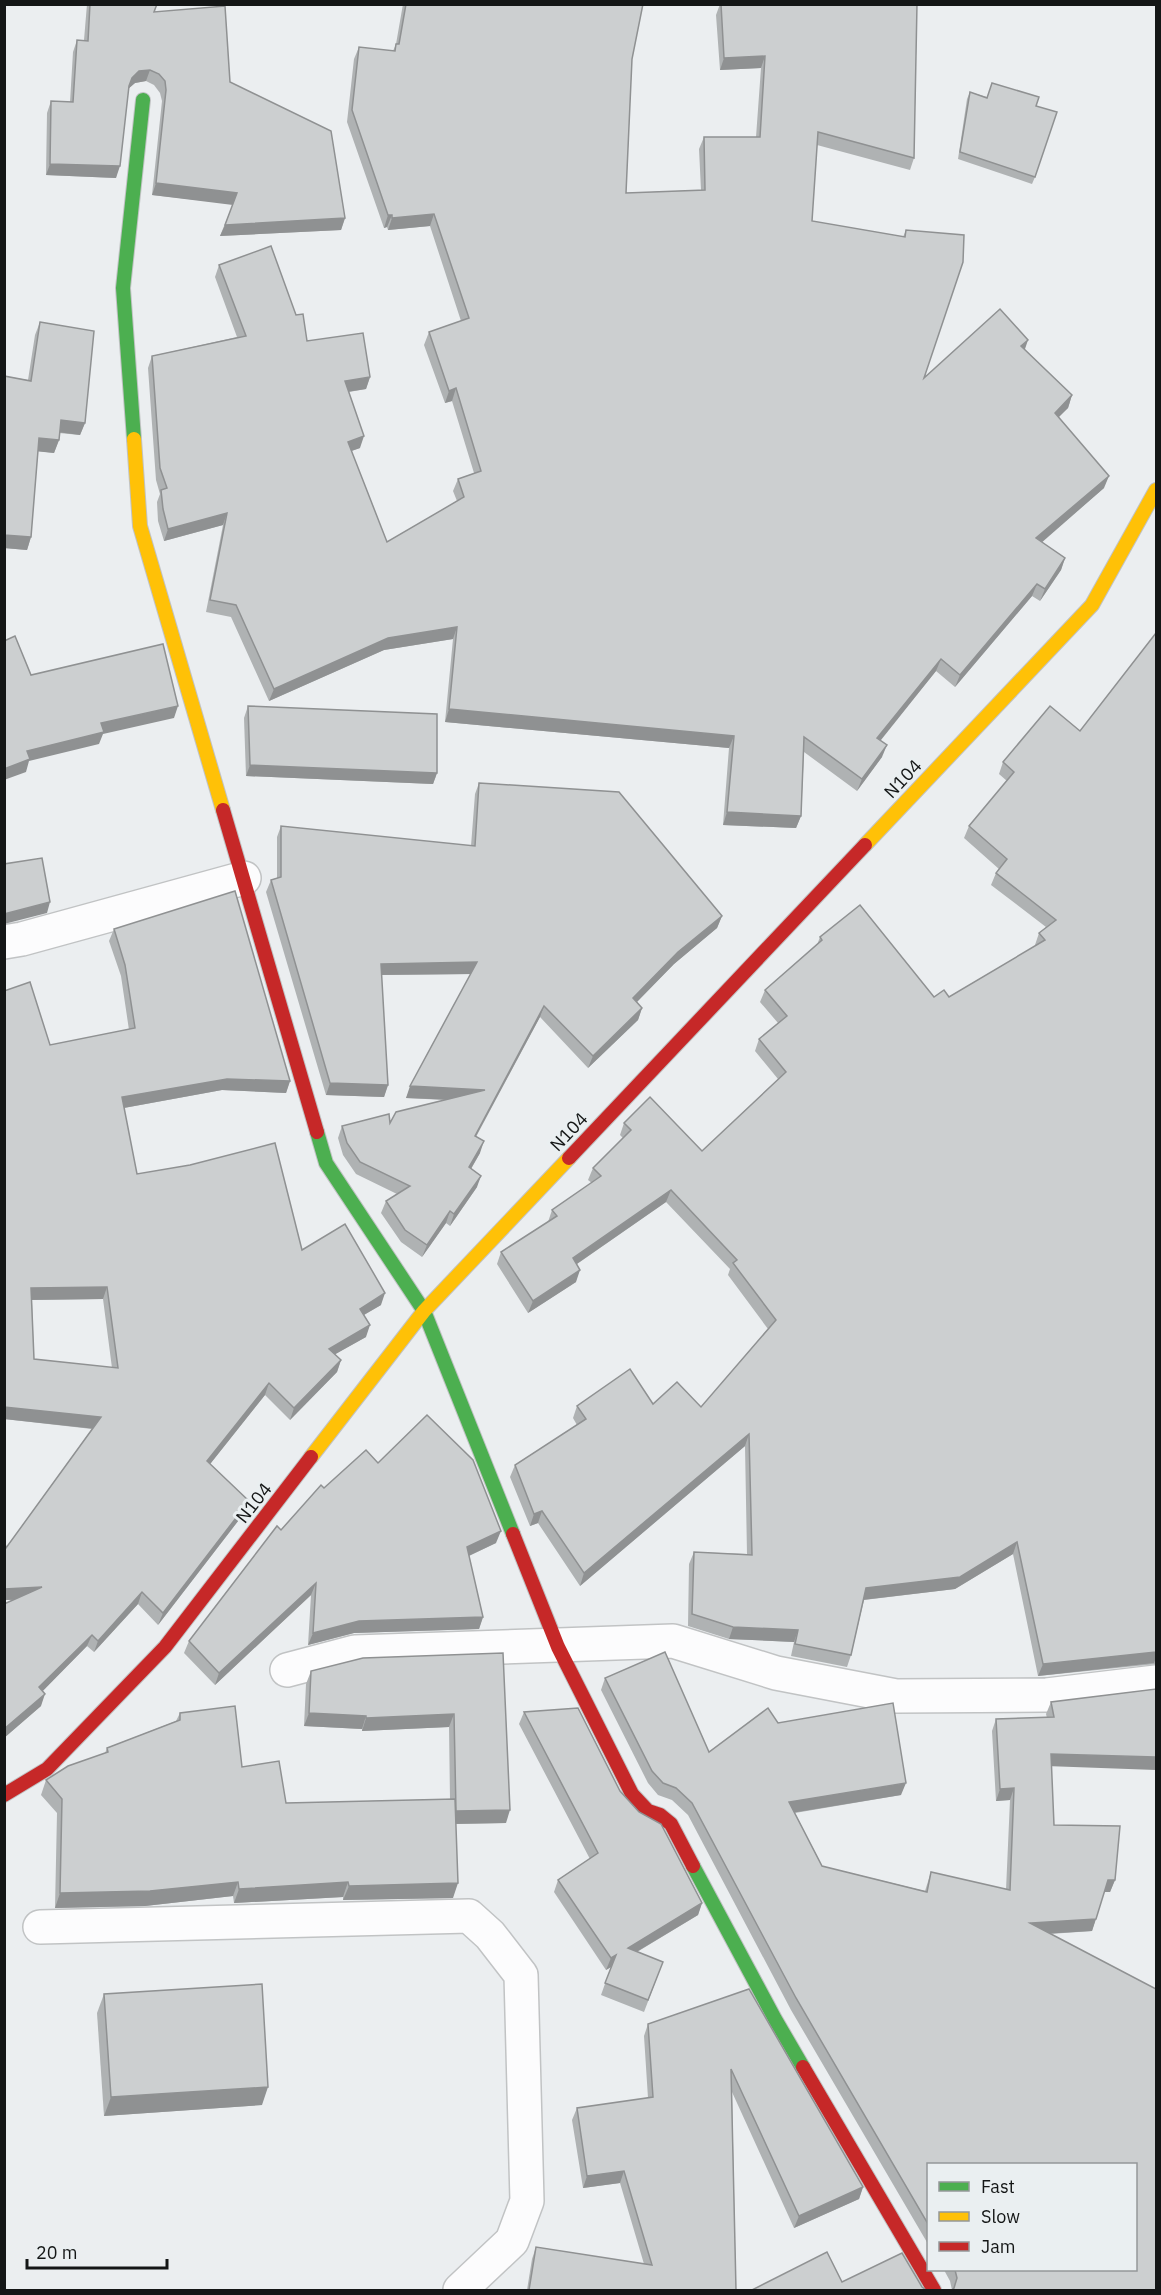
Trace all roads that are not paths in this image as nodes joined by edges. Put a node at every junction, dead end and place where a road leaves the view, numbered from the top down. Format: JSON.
{"nodes":[{"id":1,"x":143,"y":100,"type":"dead end"},
{"id":2,"x":1156,"y":490,"type":"edge"},
{"id":3,"x":244,"y":878,"type":"junction"},
{"id":4,"x":4,"y":942,"type":"edge"},
{"id":5,"x":424,"y":1311,"type":"junction"},
{"id":6,"x":558,"y":1647,"type":"junction"},
{"id":7,"x":287,"y":1670,"type":"dead end"},
{"id":8,"x":1156,"y":1682,"type":"edge"},
{"id":9,"x":4,"y":1795,"type":"edge"},
{"id":10,"x":40,"y":1927,"type":"dead end"},
{"id":11,"x":460,"y":2290,"type":"edge"},
{"id":12,"x":934,"y":2290,"type":"edge"}],
"edges":[{"from":1,"to":3,"type":"street"},
{"from":2,"to":5,"type":"street","name":"N104","number":"N104"},
{"from":3,"to":4,"type":"street"},
{"from":3,"to":5,"type":"street"},
{"from":5,"to":6,"type":"street"},
{"from":5,"to":9,"type":"street","name":"N104","number":"N104"},
{"from":6,"to":7,"type":"street"},
{"from":6,"to":8,"type":"street"},
{"from":6,"to":12,"type":"street"},
{"from":10,"to":11,"type":"street"}]}
